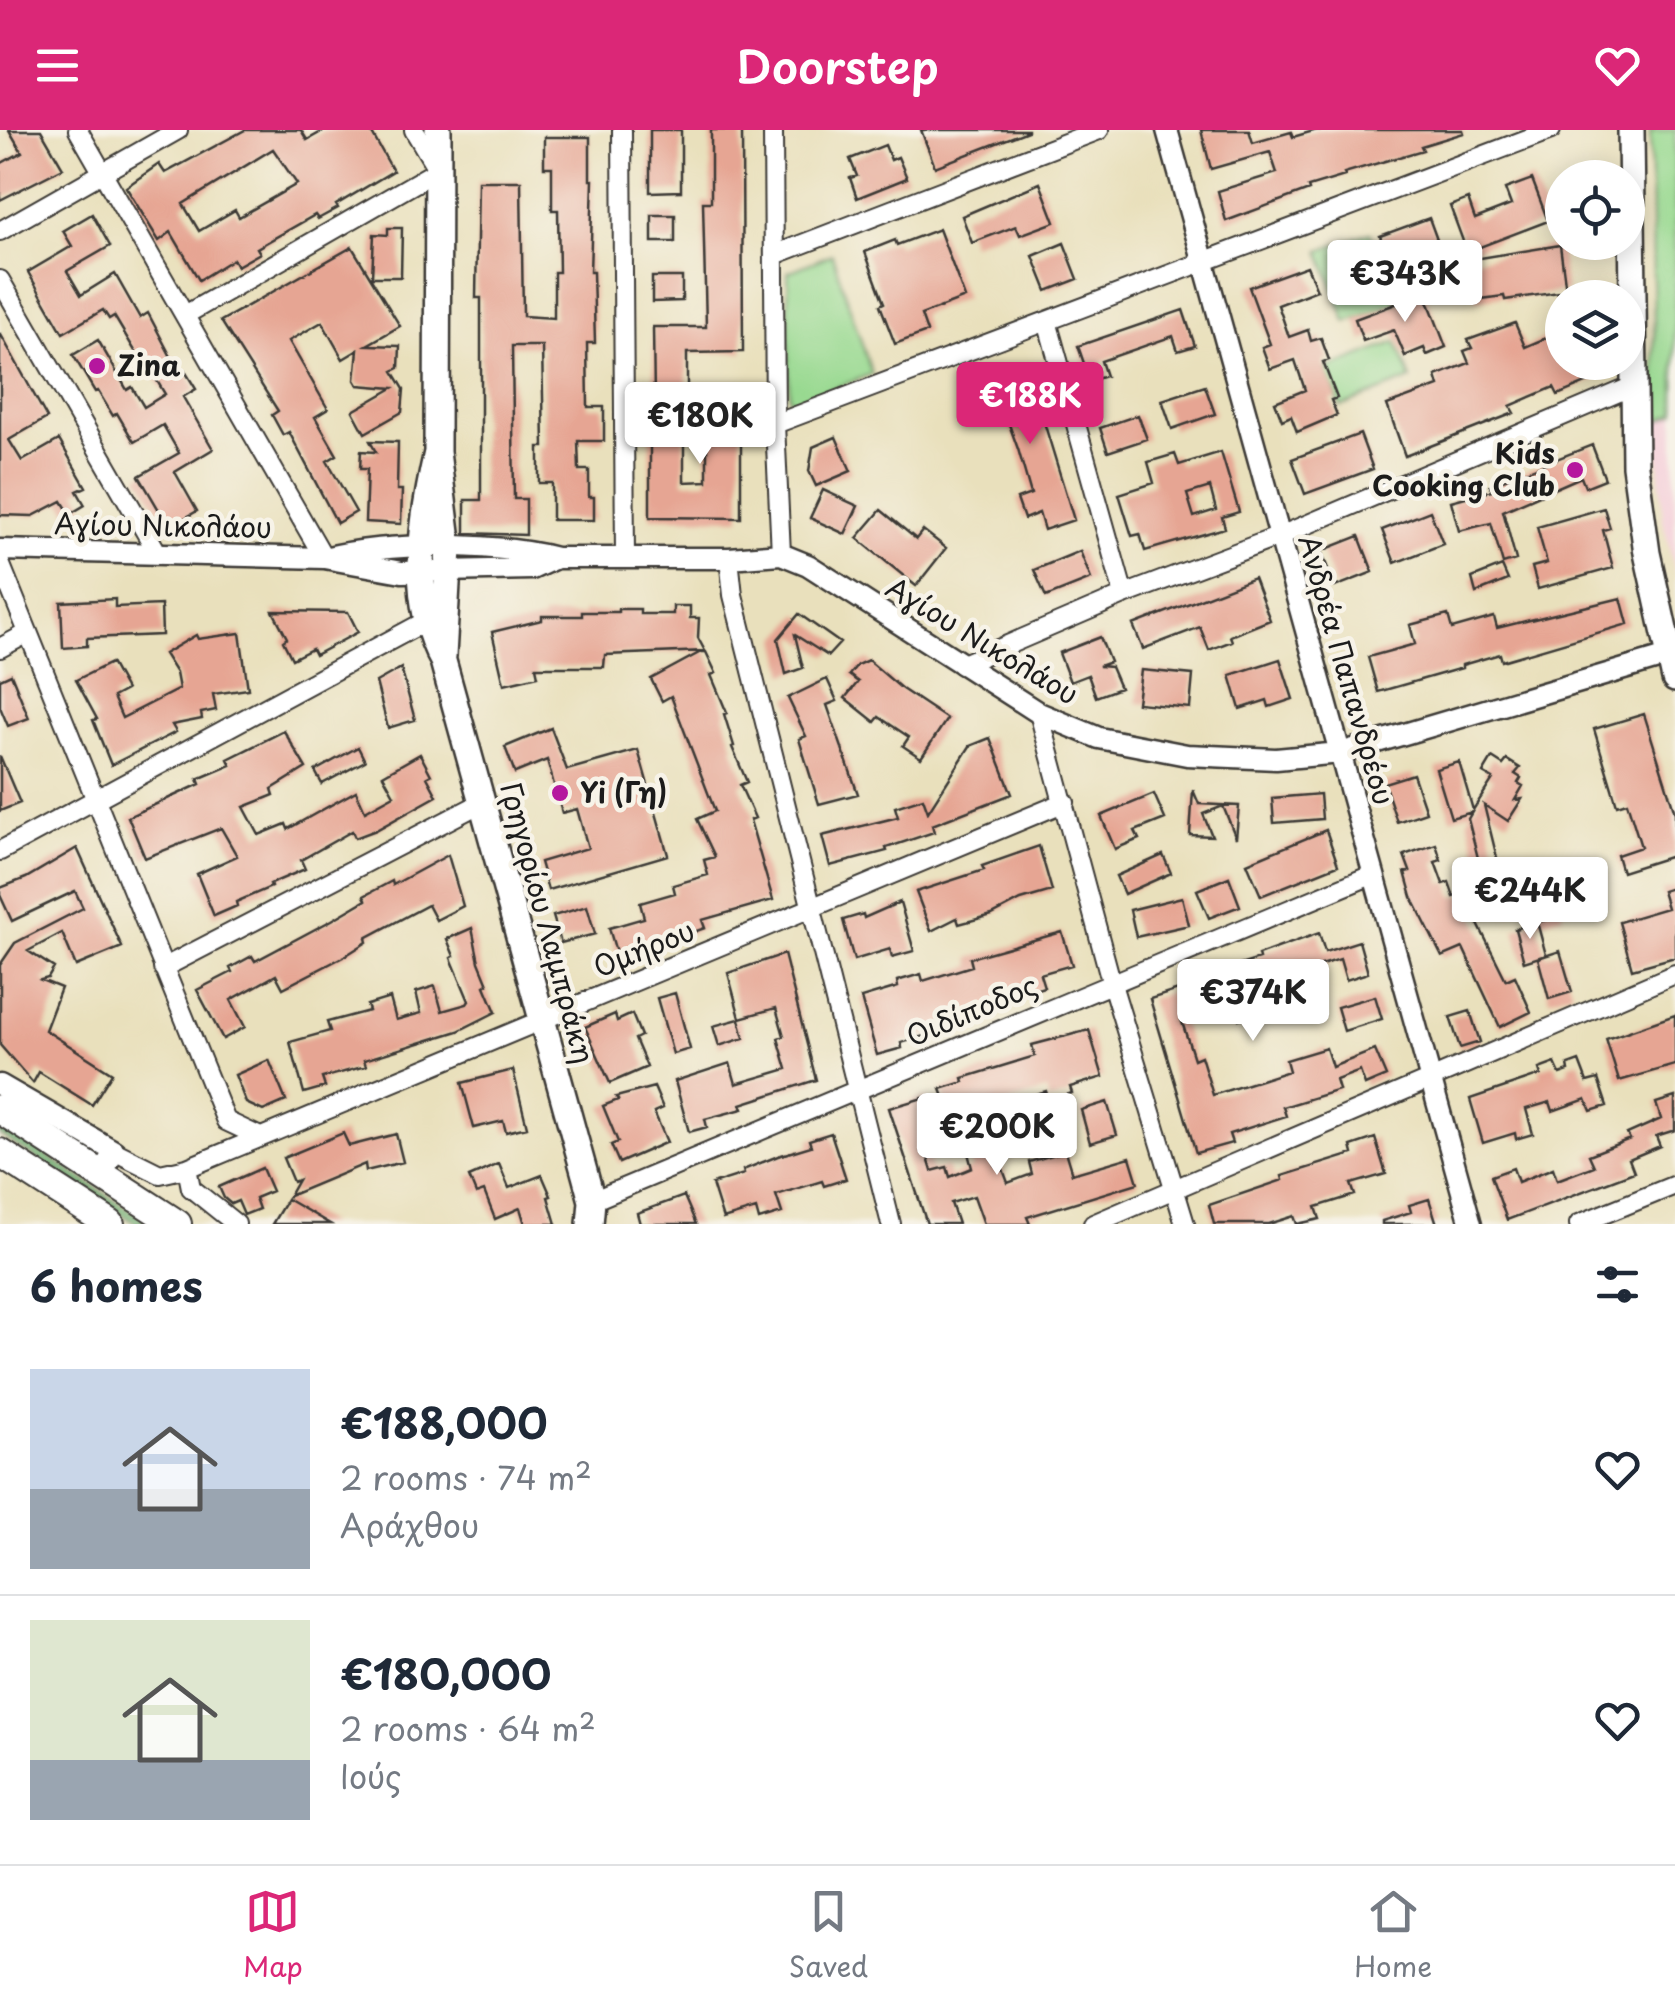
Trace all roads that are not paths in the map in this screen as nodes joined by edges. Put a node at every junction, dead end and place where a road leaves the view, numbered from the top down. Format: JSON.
{"nodes":[{"id":1,"x":78,"y":130,"type":"edge"},
{"id":2,"x":178,"y":130,"type":"edge"},
{"id":3,"x":414,"y":130,"type":"edge"},
{"id":4,"x":438,"y":130,"type":"edge"},
{"id":5,"x":622,"y":130,"type":"edge"},
{"id":6,"x":773,"y":130,"type":"edge"},
{"id":7,"x":1099,"y":130,"type":"edge"},
{"id":8,"x":1168,"y":130,"type":"edge"},
{"id":9,"x":1551,"y":130,"type":"edge"},
{"id":10,"x":1631,"y":130,"type":"edge"},
{"id":11,"x":438,"y":170,"type":"junction"},
{"id":12,"x":103,"y":173,"type":"junction"},
{"id":13,"x":0,"y":231,"type":"edge"},
{"id":14,"x":774,"y":255,"type":"junction"},
{"id":15,"x":1204,"y":262,"type":"junction"},
{"id":16,"x":0,"y":280,"type":"edge"},
{"id":17,"x":185,"y":315,"type":"junction"},
{"id":18,"x":1047,"y":321,"type":"junction"},
{"id":19,"x":1632,"y":386,"type":"junction"},
{"id":20,"x":776,"y":424,"type":"junction"},
{"id":21,"x":1280,"y":536,"type":"junction"},
{"id":22,"x":0,"y":550,"type":"edge"},
{"id":23,"x":157,"y":552,"type":"junction"},
{"id":24,"x":781,"y":554,"type":"junction"},
{"id":25,"x":324,"y":558,"type":"junction"},
{"id":26,"x":729,"y":558,"type":"junction"},
{"id":27,"x":625,"y":559,"type":"junction"},
{"id":28,"x":436,"y":560,"type":"junction"},
{"id":29,"x":0,"y":563,"type":"edge"},
{"id":30,"x":1124,"y":595,"type":"junction"},
{"id":31,"x":426,"y":621,"type":"junction"},
{"id":32,"x":28,"y":633,"type":"junction"},
{"id":33,"x":0,"y":648,"type":"edge"},
{"id":34,"x":443,"y":662,"type":"junction"},
{"id":35,"x":1673,"y":663,"type":"edge"},
{"id":36,"x":962,"y":665,"type":"junction"},
{"id":37,"x":1039,"y":713,"type":"junction"},
{"id":38,"x":1340,"y":752,"type":"junction"},
{"id":39,"x":94,"y":801,"type":"junction"},
{"id":40,"x":482,"y":802,"type":"junction"},
{"id":41,"x":1065,"y":802,"type":"junction"},
{"id":42,"x":0,"y":851,"type":"edge"},
{"id":43,"x":1374,"y":874,"type":"junction"},
{"id":44,"x":812,"y":909,"type":"junction"},
{"id":45,"x":163,"y":968,"type":"junction"},
{"id":46,"x":1675,"y":974,"type":"edge"},
{"id":47,"x":1111,"y":981,"type":"junction"},
{"id":48,"x":543,"y":1020,"type":"junction"},
{"id":49,"x":1431,"y":1079,"type":"junction"},
{"id":50,"x":0,"y":1085,"type":"edge"},
{"id":51,"x":858,"y":1090,"type":"junction"},
{"id":52,"x":0,"y":1109,"type":"edge"},
{"id":53,"x":260,"y":1137,"type":"junction"},
{"id":54,"x":0,"y":1153,"type":"edge"},
{"id":55,"x":108,"y":1163,"type":"junction"},
{"id":56,"x":187,"y":1168,"type":"junction"},
{"id":57,"x":1675,"y":1185,"type":"edge"},
{"id":58,"x":1175,"y":1188,"type":"junction"},
{"id":59,"x":591,"y":1212,"type":"edge"},
{"id":60,"x":110,"y":1224,"type":"edge"},
{"id":61,"x":177,"y":1224,"type":"edge"},
{"id":62,"x":236,"y":1224,"type":"edge"},
{"id":63,"x":608,"y":1224,"type":"edge"},
{"id":64,"x":890,"y":1224,"type":"edge"},
{"id":65,"x":1092,"y":1224,"type":"edge"},
{"id":66,"x":1184,"y":1224,"type":"edge"},
{"id":67,"x":1471,"y":1224,"type":"edge"},
{"id":68,"x":1580,"y":1224,"type":"edge"}],
"edges":[{"from":1,"to":12,"type":"street"},
{"from":2,"to":12,"type":"street"},
{"from":3,"to":11,"type":"street"},
{"from":4,"to":11,"type":"main road","name":"Γρηγορίου Λαμπράκη"},
{"from":5,"to":27,"type":"street"},
{"from":6,"to":14,"type":"street"},
{"from":7,"to":14,"type":"street"},
{"from":8,"to":15,"type":"street","name":"Ανδρέα Παπανδρέου"},
{"from":9,"to":15,"type":"street"},
{"from":10,"to":19,"type":"main road"},
{"from":11,"to":17,"type":"street"},
{"from":11,"to":28,"type":"main road","name":"Γρηγορίου Λαμπράκη"},
{"from":12,"to":13,"type":"street"},
{"from":12,"to":17,"type":"street"},
{"from":14,"to":20,"type":"street"},
{"from":15,"to":18,"type":"street"},
{"from":15,"to":21,"type":"street","name":"Ανδρέα Παπανδρέου"},
{"from":16,"to":23,"type":"street"},
{"from":17,"to":25,"type":"street"},
{"from":18,"to":20,"type":"street"},
{"from":18,"to":30,"type":"street"},
{"from":19,"to":21,"type":"street"},
{"from":19,"to":35,"type":"main road"},
{"from":20,"to":24,"type":"street"},
{"from":21,"to":30,"type":"street"},
{"from":21,"to":38,"type":"street","name":"Ανδρέα Παπανδρέου"},
{"from":22,"to":23,"type":"street","name":"Αγίου Νικολάου"},
{"from":23,"to":25,"type":"street","name":"Αγίου Νικολάου"},
{"from":24,"to":26,"type":"street","name":"Αγίου Νικολάου"},
{"from":24,"to":36,"type":"street","name":"Αγίου Νικολάου"},
{"from":25,"to":28,"type":"street","name":"Αγίου Νικολάου"},
{"from":26,"to":27,"type":"street","name":"Αγίου Νικολάου"},
{"from":26,"to":44,"type":"street"},
{"from":27,"to":28,"type":"street","name":"Αγίου Νικολάου"},
{"from":28,"to":31,"type":"main road","name":"Γρηγορίου Λαμπράκη"},
{"from":28,"to":34,"type":"main road","name":"Γρηγορίου Λαμπράκη"},
{"from":29,"to":32,"type":"street"},
{"from":30,"to":36,"type":"street"},
{"from":31,"to":34,"type":"main road","name":"Γρηγορίου Λαμπράκη"},
{"from":31,"to":39,"type":"street"},
{"from":32,"to":33,"type":"street"},
{"from":32,"to":39,"type":"street"},
{"from":34,"to":40,"type":"main road","name":"Γρηγορίου Λαμπράκη"},
{"from":35,"to":38,"type":"street","name":"Αγίου Νικολάου"},
{"from":36,"to":37,"type":"street","name":"Αγίου Νικολάου"},
{"from":37,"to":38,"type":"street","name":"Αγίου Νικολάου"},
{"from":37,"to":41,"type":"street"},
{"from":38,"to":43,"type":"street","name":"Ανδρέα Παπανδρέου"},
{"from":39,"to":42,"type":"street"},
{"from":39,"to":45,"type":"street"},
{"from":40,"to":45,"type":"street"},
{"from":40,"to":48,"type":"main road","name":"Γρηγορίου Λαμπράκη"},
{"from":41,"to":44,"type":"street","name":"Ομήρου"},
{"from":41,"to":47,"type":"street"},
{"from":43,"to":47,"type":"street","name":"Οιδίποδος"},
{"from":43,"to":49,"type":"street","name":"Ανδρέα Παπανδρέου"},
{"from":44,"to":48,"type":"street","name":"Ομήρου"},
{"from":44,"to":51,"type":"street"},
{"from":45,"to":53,"type":"street"},
{"from":46,"to":49,"type":"street"},
{"from":47,"to":51,"type":"street","name":"Οιδίποδος"},
{"from":47,"to":58,"type":"street"},
{"from":48,"to":53,"type":"street","name":"Ομήρου"},
{"from":48,"to":59,"type":"main road","name":"Γρηγορίου Λαμπράκη"},
{"from":49,"to":58,"type":"street"},
{"from":49,"to":67,"type":"street","name":"Ανδρέα Παπανδρέου"},
{"from":50,"to":55,"type":"street"},
{"from":51,"to":59,"type":"street","name":"Οιδίποδος"},
{"from":51,"to":64,"type":"street"},
{"from":52,"to":55,"type":"main road"},
{"from":53,"to":56,"type":"street","name":"Ομήρου"},
{"from":54,"to":60,"type":"main road"},
{"from":55,"to":56,"type":"street"},
{"from":55,"to":61,"type":"main road"},
{"from":56,"to":62,"type":"street"},
{"from":57,"to":68,"type":"street"},
{"from":58,"to":65,"type":"street"},
{"from":58,"to":66,"type":"street"},
{"from":59,"to":63,"type":"main road","name":"Γρηγορίου Λαμπράκη"}]}
